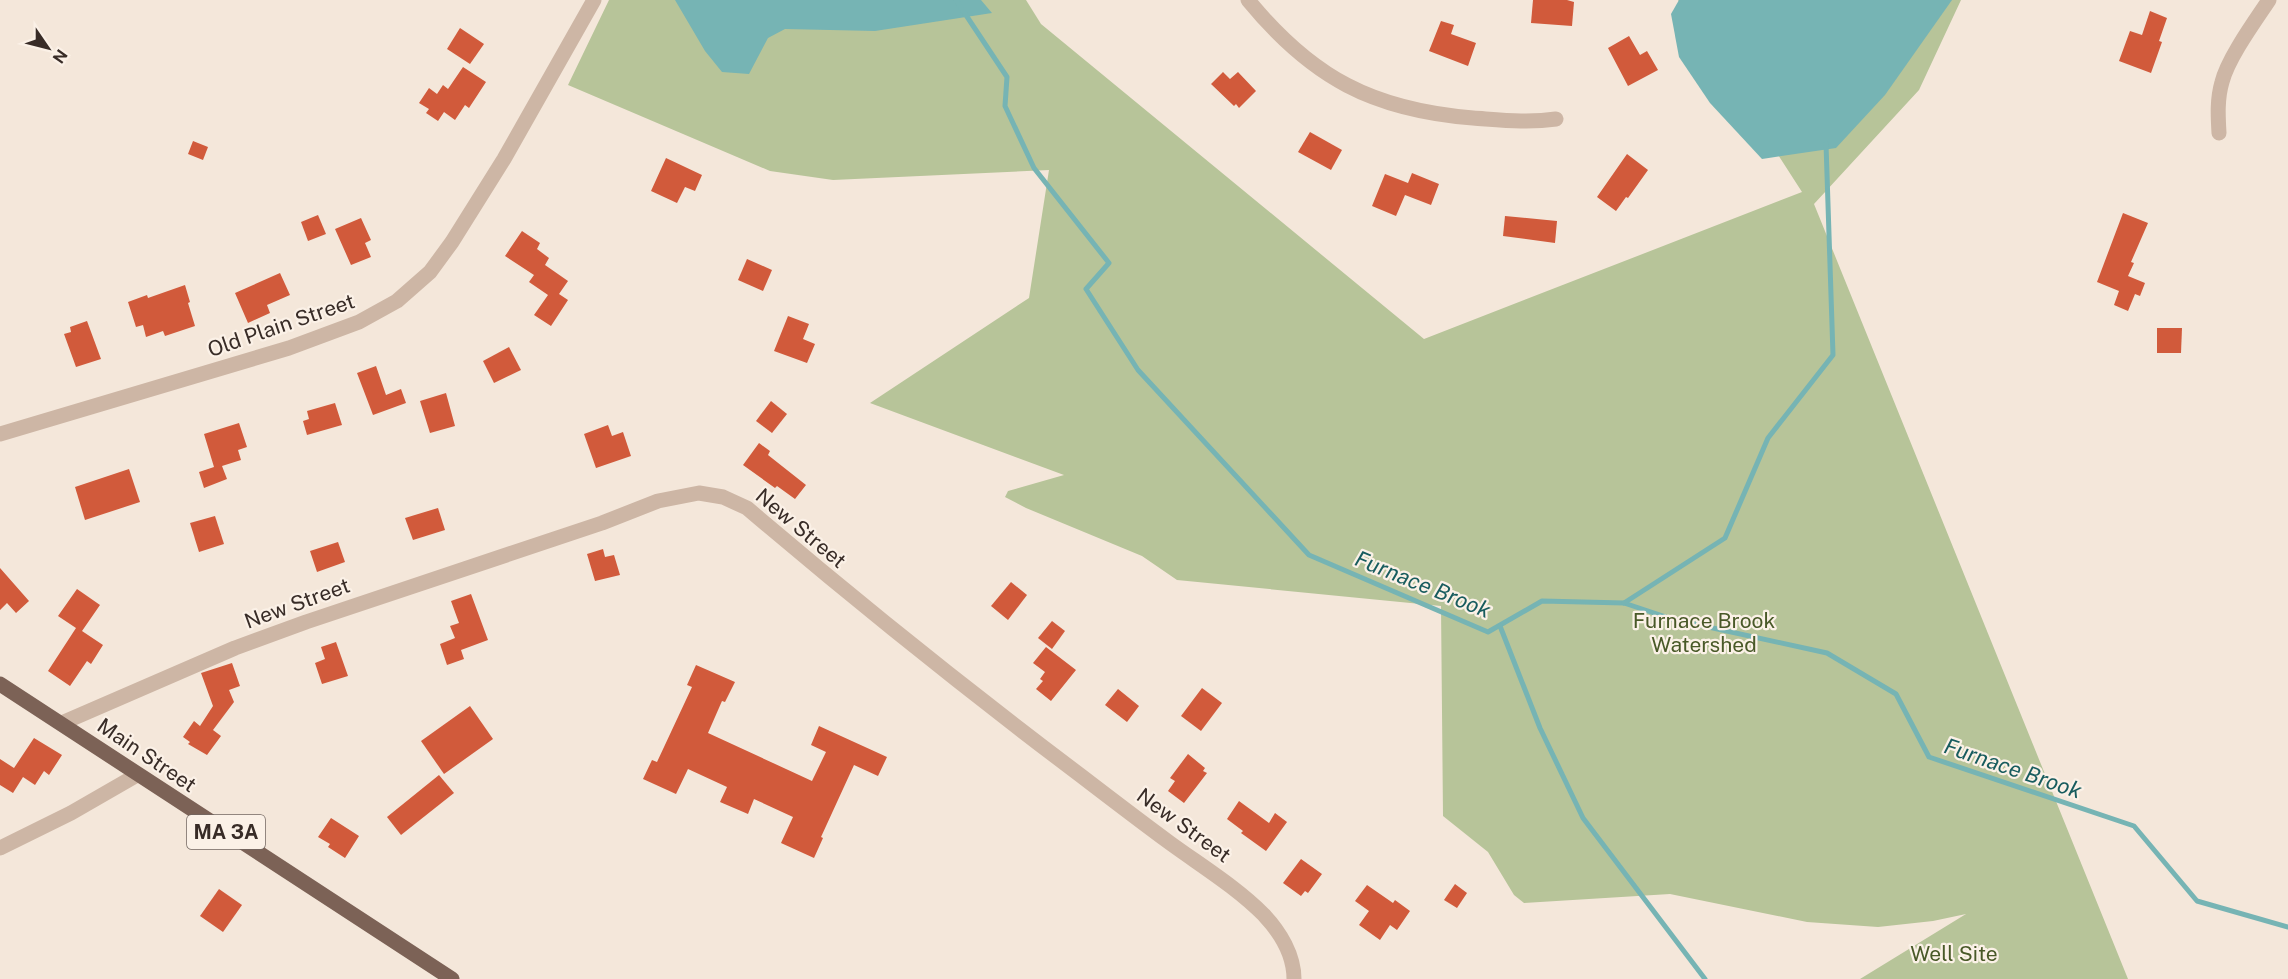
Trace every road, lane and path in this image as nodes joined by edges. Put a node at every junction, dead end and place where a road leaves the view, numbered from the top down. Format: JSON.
{"nodes":[{"id":1,"x":594,"y":0,"type":"edge"},
{"id":2,"x":1248,"y":0,"type":"edge"},
{"id":3,"x":2269,"y":0,"type":"edge"},
{"id":4,"x":1556,"y":118,"type":"dead end"},
{"id":5,"x":2219,"y":133,"type":"dead end"},
{"id":6,"x":0,"y":435,"type":"edge"},
{"id":7,"x":0,"y":684,"type":"edge"},
{"id":8,"x":62,"y":723,"type":"junction"},
{"id":9,"x":137,"y":775,"type":"junction"},
{"id":10,"x":0,"y":848,"type":"edge"},
{"id":11,"x":452,"y":979,"type":"edge"},
{"id":12,"x":1294,"y":979,"type":"edge"}],
"edges":[{"from":1,"to":6,"type":"street","name":"Old Plain Street"},
{"from":2,"to":4,"type":"street"},
{"from":3,"to":5,"type":"street"},
{"from":7,"to":8,"type":"main road","name":"Main Street","number":"MA 3A"},
{"from":8,"to":9,"type":"main road","name":"Main Street","number":"MA 3A"},
{"from":8,"to":12,"type":"street","name":"New Street"},
{"from":9,"to":10,"type":"street"},
{"from":9,"to":11,"type":"main road","name":"Main Street","number":"MA 3A"}]}
